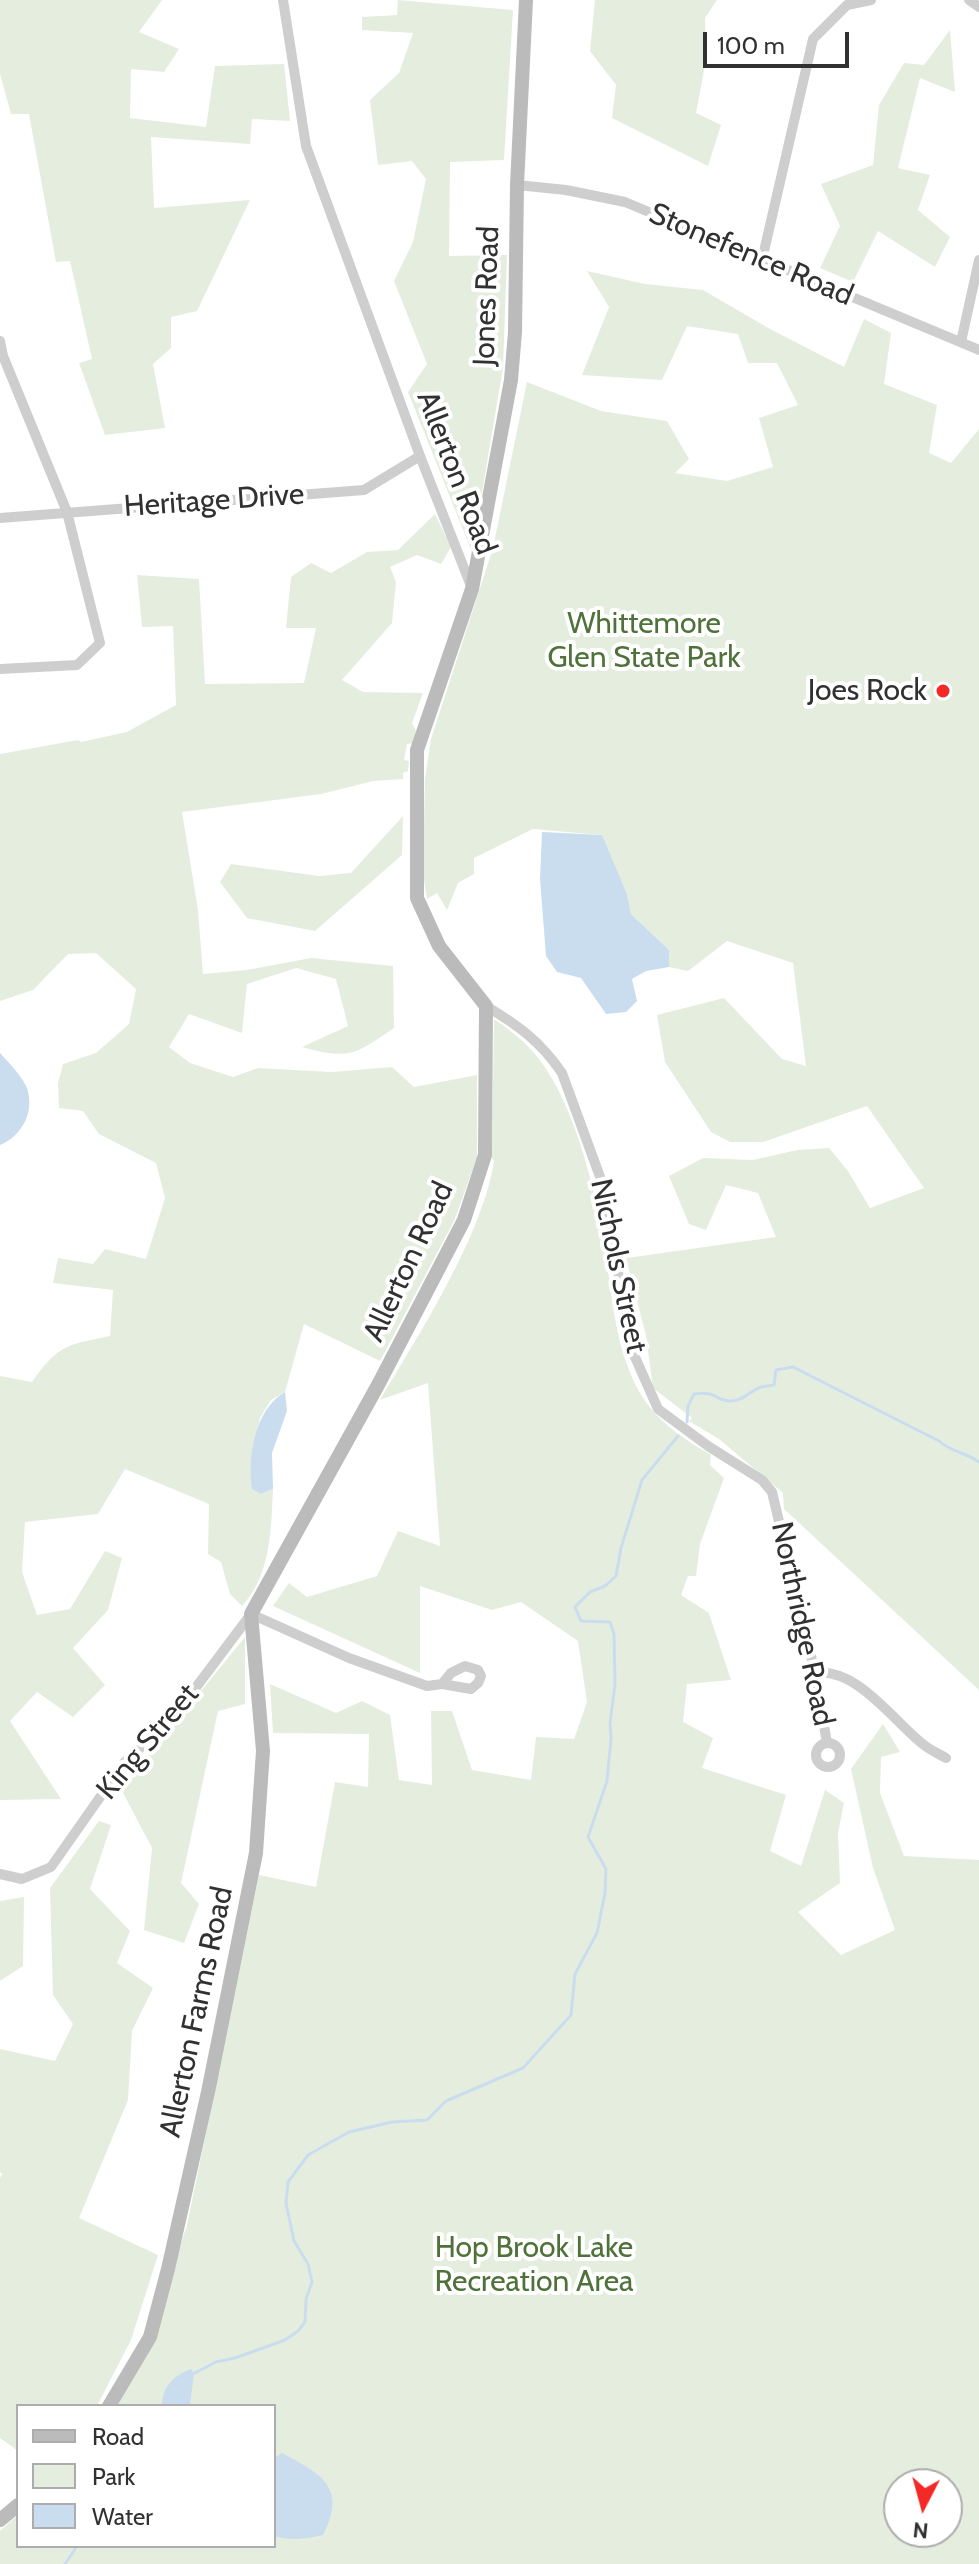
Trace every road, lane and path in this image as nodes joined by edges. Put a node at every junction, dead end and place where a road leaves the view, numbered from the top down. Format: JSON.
{"nodes":[{"id":1,"x":283,"y":0,"type":"edge"},
{"id":2,"x":526,"y":0,"type":"edge"},
{"id":3,"x":871,"y":0,"type":"edge"},
{"id":4,"x":969,"y":0,"type":"edge"},
{"id":5,"x":979,"y":7,"type":"edge"},
{"id":6,"x":517,"y":185,"type":"junction"},
{"id":7,"x":762,"y":260,"type":"junction"},
{"id":8,"x":979,"y":260,"type":"edge"},
{"id":9,"x":0,"y":341,"type":"edge"},
{"id":10,"x":961,"y":342,"type":"junction"},
{"id":11,"x":979,"y":350,"type":"edge"},
{"id":12,"x":2,"y":356,"type":"edge"},
{"id":13,"x":420,"y":456,"type":"junction"},
{"id":14,"x":67,"y":512,"type":"junction"},
{"id":15,"x":0,"y":518,"type":"edge"},
{"id":16,"x":472,"y":589,"type":"junction"},
{"id":17,"x":0,"y":669,"type":"edge"},
{"id":18,"x":486,"y":1006,"type":"junction"},
{"id":19,"x":777,"y":1505,"type":"joint"},
{"id":20,"x":251,"y":1614,"type":"junction"},
{"id":21,"x":815,"y":1673,"type":"junction"},
{"id":22,"x":442,"y":1684,"type":"dead end"},
{"id":23,"x":827,"y":1743,"type":"dead end"},
{"id":24,"x":946,"y":1758,"type":"dead end"},
{"id":25,"x":0,"y":1874,"type":"edge"},
{"id":26,"x":110,"y":2404,"type":"edge"},
{"id":27,"x":16,"y":2507,"type":"edge"},
{"id":28,"x":0,"y":2520,"type":"edge"}],
"edges":[{"from":1,"to":13,"type":"street","name":"Allerton Road"},
{"from":2,"to":6,"type":"street","name":"Jones Road"},
{"from":3,"to":7,"type":"street"},
{"from":4,"to":5,"type":"street"},
{"from":6,"to":7,"type":"street","name":"Stonefence Road"},
{"from":6,"to":16,"type":"street","name":"Jones Road"},
{"from":7,"to":10,"type":"street","name":"Stonefence Road"},
{"from":8,"to":10,"type":"street"},
{"from":9,"to":12,"type":"street"},
{"from":10,"to":11,"type":"street","name":"Stonefence Road"},
{"from":12,"to":14,"type":"street"},
{"from":13,"to":14,"type":"street","name":"Heritage Drive"},
{"from":13,"to":16,"type":"street","name":"Allerton Road"},
{"from":14,"to":15,"type":"street","name":"Heritage Drive"},
{"from":14,"to":17,"type":"street"},
{"from":16,"to":18,"type":"street","name":"Allerton Road"},
{"from":18,"to":19,"type":"street","name":"Nichols Street"},
{"from":18,"to":20,"type":"street","name":"Allerton Road"},
{"from":19,"to":21,"type":"street","name":"Northridge Road"},
{"from":20,"to":22,"type":"street"},
{"from":20,"to":25,"type":"street","name":"King Street"},
{"from":20,"to":26,"type":"street","name":"Allerton Farms Road"},
{"from":21,"to":23,"type":"street","name":"Northridge Road"},
{"from":21,"to":24,"type":"street"},
{"from":27,"to":28,"type":"street"}]}
